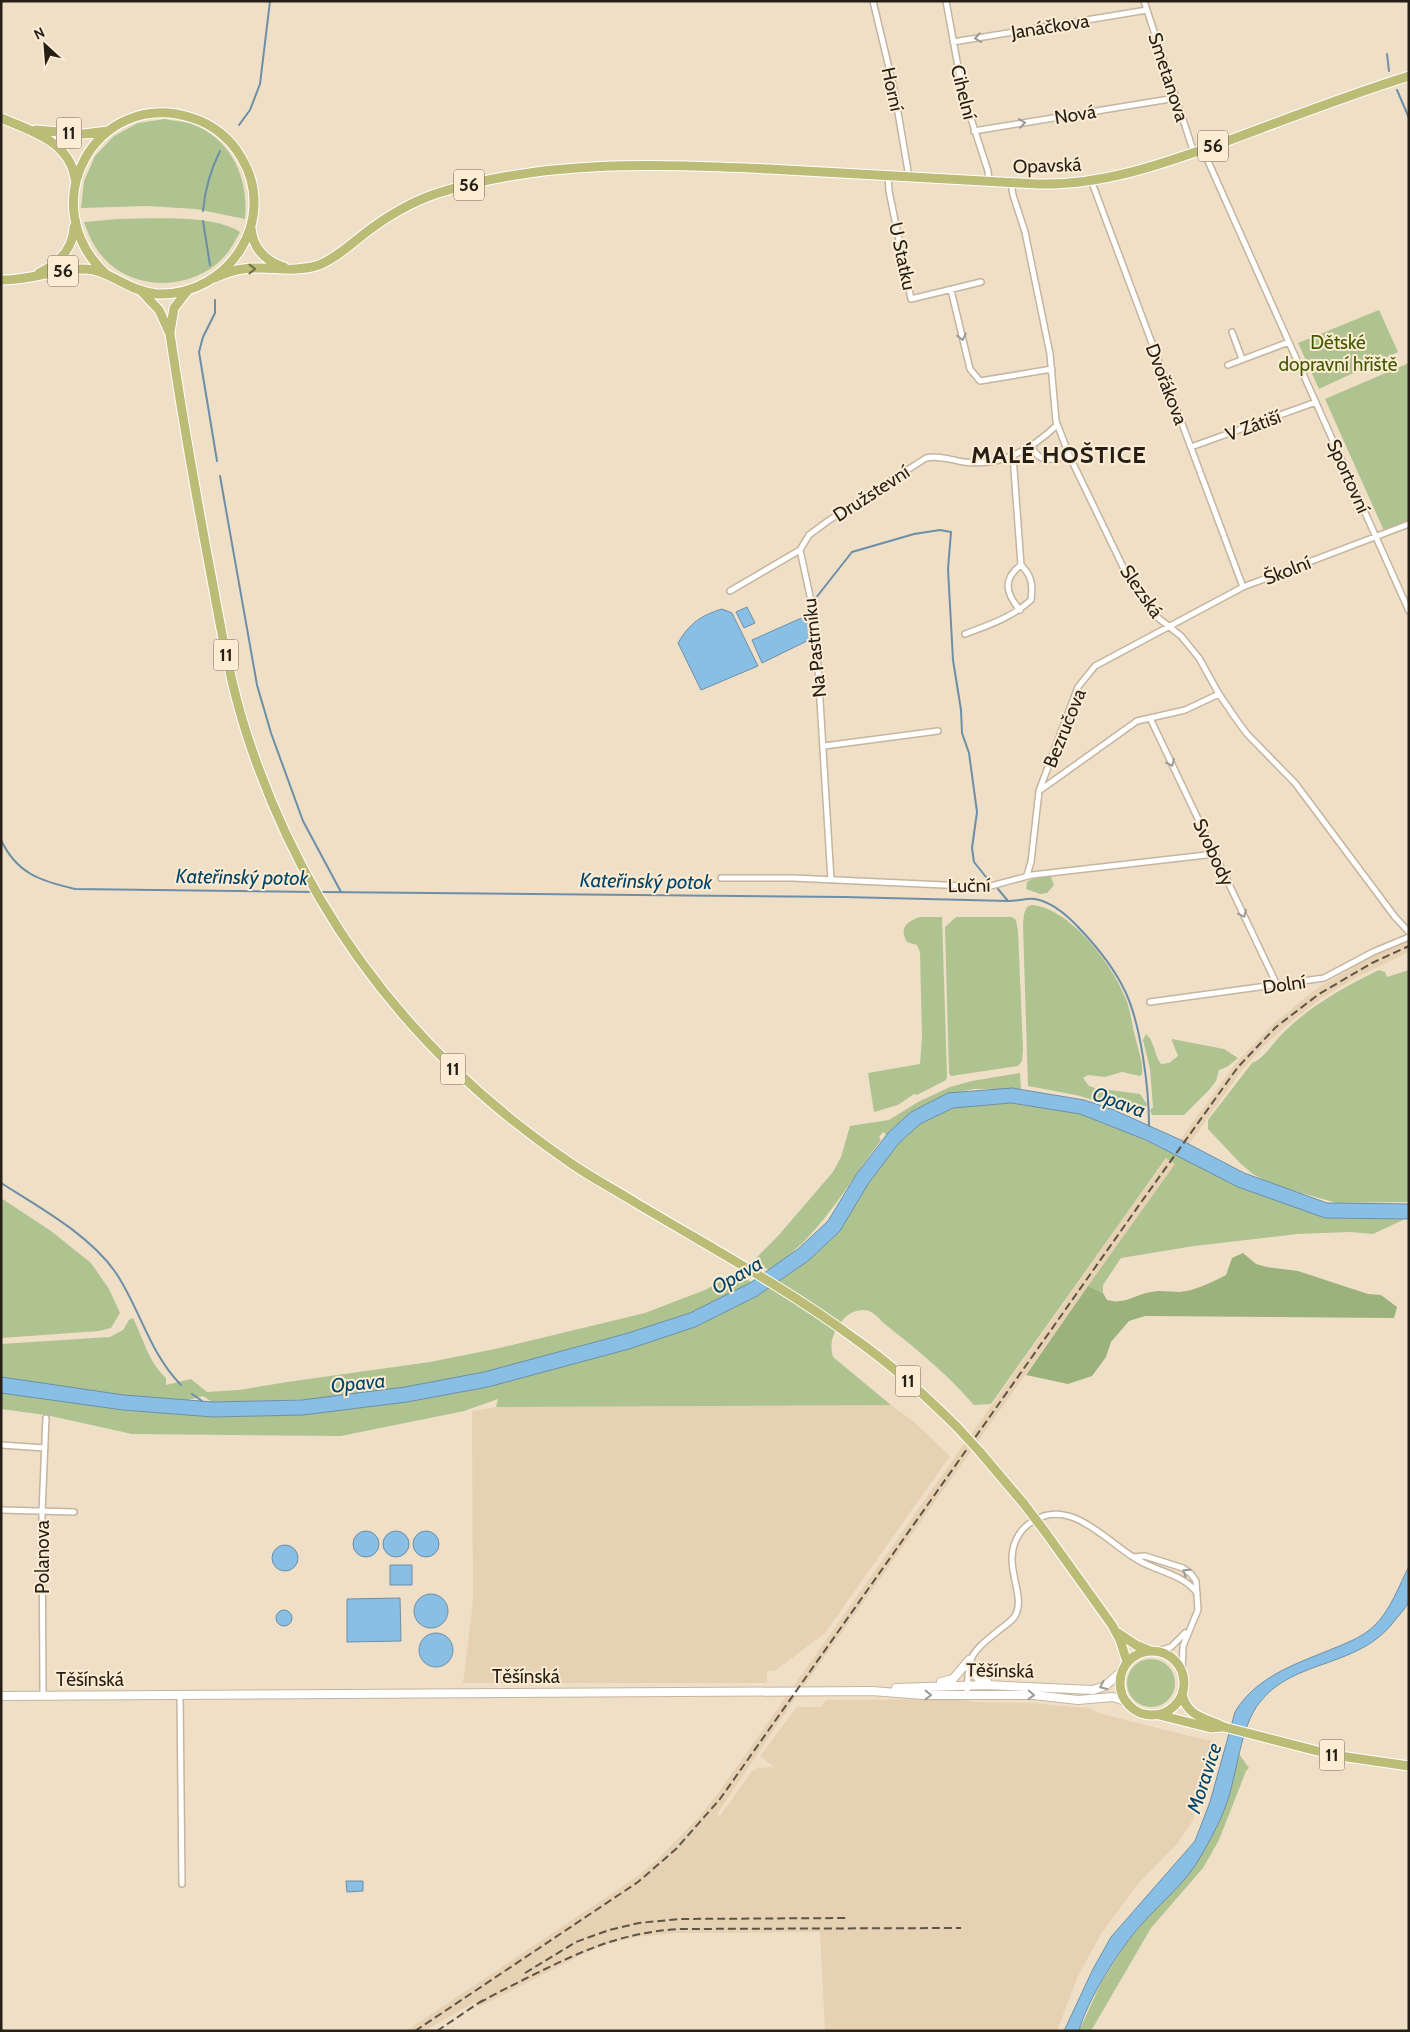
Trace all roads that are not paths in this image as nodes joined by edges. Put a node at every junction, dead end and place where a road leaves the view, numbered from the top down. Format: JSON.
{"nodes":[{"id":1,"x":873,"y":1,"type":"edge"},
{"id":2,"x":946,"y":1,"type":"edge"},
{"id":3,"x":1144,"y":1,"type":"edge"},
{"id":4,"x":1147,"y":10,"type":"junction"},
{"id":5,"x":953,"y":42,"type":"junction"},
{"id":6,"x":1409,"y":76,"type":"edge"},
{"id":7,"x":1176,"y":98,"type":"junction"},
{"id":8,"x":1,"y":118,"type":"edge"},
{"id":9,"x":28,"y":129,"type":"junction"},
{"id":10,"x":109,"y":131,"type":"junction"},
{"id":11,"x":974,"y":131,"type":"junction"},
{"id":12,"x":1203,"y":150,"type":"junction"},
{"id":13,"x":1194,"y":153,"type":"junction"},
{"id":14,"x":888,"y":176,"type":"junction"},
{"id":15,"x":909,"y":177,"type":"junction"},
{"id":16,"x":75,"y":180,"type":"junction"},
{"id":17,"x":1091,"y":180,"type":"junction"},
{"id":18,"x":989,"y":182,"type":"junction"},
{"id":19,"x":1011,"y":183,"type":"junction"},
{"id":20,"x":74,"y":221,"type":"junction"},
{"id":21,"x":251,"y":226,"type":"junction"},
{"id":22,"x":291,"y":269,"type":"junction"},
{"id":23,"x":107,"y":275,"type":"junction"},
{"id":24,"x":214,"y":278,"type":"junction"},
{"id":25,"x":1,"y":280,"type":"edge"},
{"id":26,"x":20,"y":280,"type":"junction"},
{"id":27,"x":980,"y":282,"type":"dead end"},
{"id":28,"x":189,"y":290,"type":"junction"},
{"id":29,"x":950,"y":290,"type":"junction"},
{"id":30,"x":141,"y":291,"type":"junction"},
{"id":31,"x":1232,"y":332,"type":"dead end"},
{"id":32,"x":170,"y":334,"type":"junction"},
{"id":33,"x":1288,"y":342,"type":"junction"},
{"id":34,"x":1242,"y":359,"type":"junction"},
{"id":35,"x":1228,"y":365,"type":"dead end"},
{"id":36,"x":1052,"y":368,"type":"junction"},
{"id":37,"x":1316,"y":402,"type":"junction"},
{"id":38,"x":1057,"y":425,"type":"junction"},
{"id":39,"x":1191,"y":447,"type":"junction"},
{"id":40,"x":1032,"y":448,"type":"junction"},
{"id":41,"x":1069,"y":454,"type":"junction"},
{"id":42,"x":1013,"y":456,"type":"junction"},
{"id":43,"x":1409,"y":524,"type":"edge"},
{"id":44,"x":1376,"y":536,"type":"junction"},
{"id":45,"x":800,"y":550,"type":"junction"},
{"id":46,"x":1021,"y":565,"type":"junction"},
{"id":47,"x":1243,"y":587,"type":"junction"},
{"id":48,"x":730,"y":591,"type":"dead end"},
{"id":49,"x":1020,"y":610,"type":"junction"},
{"id":50,"x":1409,"y":611,"type":"edge"},
{"id":51,"x":1168,"y":626,"type":"junction"},
{"id":52,"x":965,"y":634,"type":"dead end"},
{"id":53,"x":1219,"y":694,"type":"junction"},
{"id":54,"x":1150,"y":718,"type":"junction"},
{"id":55,"x":938,"y":731,"type":"dead end"},
{"id":56,"x":824,"y":746,"type":"junction"},
{"id":57,"x":1039,"y":790,"type":"junction"},
{"id":58,"x":1215,"y":854,"type":"junction"},
{"id":59,"x":1027,"y":875,"type":"junction"},
{"id":60,"x":720,"y":878,"type":"dead end"},
{"id":61,"x":831,"y":880,"type":"junction"},
{"id":62,"x":1409,"y":932,"type":"edge"},
{"id":63,"x":1409,"y":937,"type":"edge"},
{"id":64,"x":1277,"y":985,"type":"junction"},
{"id":65,"x":1150,"y":1002,"type":"dead end"},
{"id":66,"x":46,"y":1418,"type":"dead end"},
{"id":67,"x":1,"y":1446,"type":"edge"},
{"id":68,"x":45,"y":1448,"type":"junction"},
{"id":69,"x":1,"y":1510,"type":"edge"},
{"id":70,"x":42,"y":1512,"type":"junction"},
{"id":71,"x":74,"y":1512,"type":"dead end"},
{"id":72,"x":1133,"y":1557,"type":"junction"},
{"id":73,"x":1197,"y":1594,"type":"junction"},
{"id":74,"x":1112,"y":1626,"type":"junction"},
{"id":75,"x":1188,"y":1629,"type":"junction"},
{"id":76,"x":1154,"y":1651,"type":"junction"},
{"id":77,"x":969,"y":1660,"type":"junction"},
{"id":78,"x":1127,"y":1662,"type":"junction"},
{"id":79,"x":1121,"y":1672,"type":"junction"},
{"id":80,"x":1182,"y":1672,"type":"junction"},
{"id":81,"x":967,"y":1685,"type":"junction"},
{"id":82,"x":1066,"y":1688,"type":"junction"},
{"id":83,"x":892,"y":1689,"type":"junction"},
{"id":84,"x":872,"y":1691,"type":"junction"},
{"id":85,"x":967,"y":1694,"type":"junction"},
{"id":86,"x":1182,"y":1694,"type":"junction"},
{"id":87,"x":180,"y":1695,"type":"junction"},
{"id":88,"x":1,"y":1696,"type":"edge"},
{"id":89,"x":43,"y":1696,"type":"junction"},
{"id":90,"x":1125,"y":1701,"type":"junction"},
{"id":91,"x":1157,"y":1714,"type":"junction"},
{"id":92,"x":1224,"y":1727,"type":"junction"},
{"id":93,"x":1409,"y":1766,"type":"edge"},
{"id":94,"x":182,"y":1884,"type":"dead end"}],
"edges":[{"from":1,"to":15,"type":"street","name":"Horní"},
{"from":2,"to":5,"type":"street","name":"Cihelní"},
{"from":3,"to":4,"type":"street","name":"Smetanova"},
{"from":4,"to":5,"type":"street","name":"Janáčkova","one_way":true},
{"from":4,"to":7,"type":"street","name":"Smetanova"},
{"from":5,"to":11,"type":"street","name":"Cihelní"},
{"from":6,"to":12,"type":"main road","name":"Opavská","number":"56"},
{"from":11,"to":7,"type":"street","name":"Nová","one_way":true},
{"from":7,"to":13,"type":"street","name":"Smetanova"},
{"from":8,"to":9,"type":"main road","number":"11"},
{"from":9,"to":10,"type":"main road","number":"11"},
{"from":9,"to":16,"type":"main road","number":"11"},
{"from":10,"to":16,"type":"main road"},
{"from":10,"to":21,"type":"main road"},
{"from":11,"to":18,"type":"street","name":"Cihelní"},
{"from":12,"to":13,"type":"main road","name":"Opavská","number":"56"},
{"from":12,"to":33,"type":"street","name":"Sportovní"},
{"from":13,"to":17,"type":"main road","name":"Opavská","number":"56"},
{"from":14,"to":15,"type":"main road","name":"Opavská","number":"56"},
{"from":14,"to":22,"type":"main road","name":"Opavská","number":"56"},
{"from":14,"to":29,"type":"street","name":"U Statku"},
{"from":15,"to":18,"type":"main road","name":"Opavská","number":"56"},
{"from":16,"to":20,"type":"main road"},
{"from":17,"to":19,"type":"main road","name":"Opavská","number":"56"},
{"from":17,"to":39,"type":"street","name":"Dvořákova"},
{"from":18,"to":19,"type":"main road","name":"Opavská","number":"56"},
{"from":19,"to":36,"type":"street","name":"Slezská"},
{"from":20,"to":23,"type":"main road"},
{"from":20,"to":26,"type":"main road","number":"56"},
{"from":21,"to":22,"type":"main road"},
{"from":21,"to":24,"type":"main road"},
{"from":24,"to":22,"type":"main road","number":"56","one_way":true},
{"from":23,"to":26,"type":"main road","number":"56"},
{"from":23,"to":30,"type":"main road"},
{"from":24,"to":28,"type":"main road"},
{"from":25,"to":26,"type":"main road","number":"56"},
{"from":27,"to":29,"type":"street"},
{"from":28,"to":30,"type":"main road"},
{"from":28,"to":32,"type":"main road","number":"11"},
{"from":29,"to":36,"type":"street","one_way":true},
{"from":30,"to":32,"type":"main road","number":"11"},
{"from":31,"to":34,"type":"street"},
{"from":32,"to":74,"type":"main road","number":"11","bridge":true},
{"from":33,"to":34,"type":"street"},
{"from":33,"to":37,"type":"street","name":"Sportovní"},
{"from":34,"to":35,"type":"street"},
{"from":36,"to":38,"type":"street","name":"Slezská"},
{"from":37,"to":39,"type":"street","name":"V Zátiší"},
{"from":37,"to":44,"type":"street","name":"Sportovní"},
{"from":38,"to":40,"type":"street","name":"Družstevní"},
{"from":38,"to":41,"type":"street","name":"Slezská"},
{"from":39,"to":47,"type":"street","name":"Dvořákova"},
{"from":40,"to":41,"type":"street"},
{"from":40,"to":42,"type":"street","name":"Družstevní"},
{"from":41,"to":51,"type":"street","name":"Slezská"},
{"from":42,"to":45,"type":"street","name":"Družstevní"},
{"from":42,"to":46,"type":"street"},
{"from":43,"to":44,"type":"street","name":"Školní"},
{"from":44,"to":47,"type":"street","name":"Školní"},
{"from":44,"to":50,"type":"street","name":"Sportovní"},
{"from":45,"to":48,"type":"street","name":"Družstevní"},
{"from":45,"to":56,"type":"street","name":"Na Pastrníku"},
{"from":46,"to":49,"type":"street"},
{"from":46,"to":49,"type":"street"},
{"from":47,"to":51,"type":"street","name":"Školní"},
{"from":49,"to":52,"type":"street"},
{"from":51,"to":53,"type":"street","name":"Slezská"},
{"from":51,"to":57,"type":"street","name":"Bezručova"},
{"from":53,"to":54,"type":"street"},
{"from":53,"to":62,"type":"street","name":"Slezská"},
{"from":54,"to":57,"type":"street"},
{"from":54,"to":58,"type":"street","name":"Svobody","one_way":true},
{"from":55,"to":56,"type":"street"},
{"from":56,"to":61,"type":"street","name":"Na Pastrníku"},
{"from":57,"to":59,"type":"street","name":"Bezručova"},
{"from":58,"to":59,"type":"street","name":"Luční"},
{"from":58,"to":64,"type":"street","name":"Svobody","one_way":true},
{"from":59,"to":61,"type":"street","name":"Luční"},
{"from":60,"to":61,"type":"street","name":"Luční"},
{"from":63,"to":64,"type":"street","name":"Dolní"},
{"from":64,"to":65,"type":"street","name":"Dolní"},
{"from":66,"to":68,"type":"street","name":"Polanova"},
{"from":67,"to":68,"type":"street"},
{"from":68,"to":70,"type":"street","name":"Polanova"},
{"from":69,"to":70,"type":"street"},
{"from":70,"to":71,"type":"street"},
{"from":70,"to":89,"type":"street","name":"Polanova"},
{"from":72,"to":73,"type":"street"},
{"from":73,"to":72,"type":"street","one_way":true},
{"from":72,"to":77,"type":"street"},
{"from":73,"to":75,"type":"street"},
{"from":74,"to":76,"type":"main road","number":"11"},
{"from":74,"to":78,"type":"main road","number":"11"},
{"from":75,"to":76,"type":"street"},
{"from":75,"to":80,"type":"street"},
{"from":76,"to":78,"type":"main road"},
{"from":76,"to":80,"type":"main road"},
{"from":77,"to":81,"type":"street"},
{"from":77,"to":82,"type":"street"},
{"from":77,"to":83,"type":"street"},
{"from":78,"to":79,"type":"main road","name":"Těšínská"},
{"from":79,"to":82,"type":"street","name":"Těšínská","one_way":true},
{"from":79,"to":90,"type":"main road"},
{"from":80,"to":86,"type":"main road"},
{"from":81,"to":82,"type":"street","name":"Těšínská"},
{"from":81,"to":83,"type":"street","name":"Těšínská"},
{"from":81,"to":85,"type":"street"},
{"from":83,"to":84,"type":"street","name":"Těšínská"},
{"from":84,"to":85,"type":"street","name":"Těšínská","one_way":true},
{"from":84,"to":87,"type":"street","name":"Těšínská"},
{"from":85,"to":90,"type":"street","name":"Těšínská","one_way":true},
{"from":86,"to":91,"type":"main road"},
{"from":86,"to":92,"type":"main road","number":"11"},
{"from":87,"to":89,"type":"street","name":"Těšínská"},
{"from":87,"to":94,"type":"street"},
{"from":88,"to":89,"type":"street","name":"Těšínská"},
{"from":90,"to":91,"type":"main road","name":"Těšínská"},
{"from":91,"to":92,"type":"main road","number":"11"},
{"from":92,"to":93,"type":"main road","number":"11"}]}
